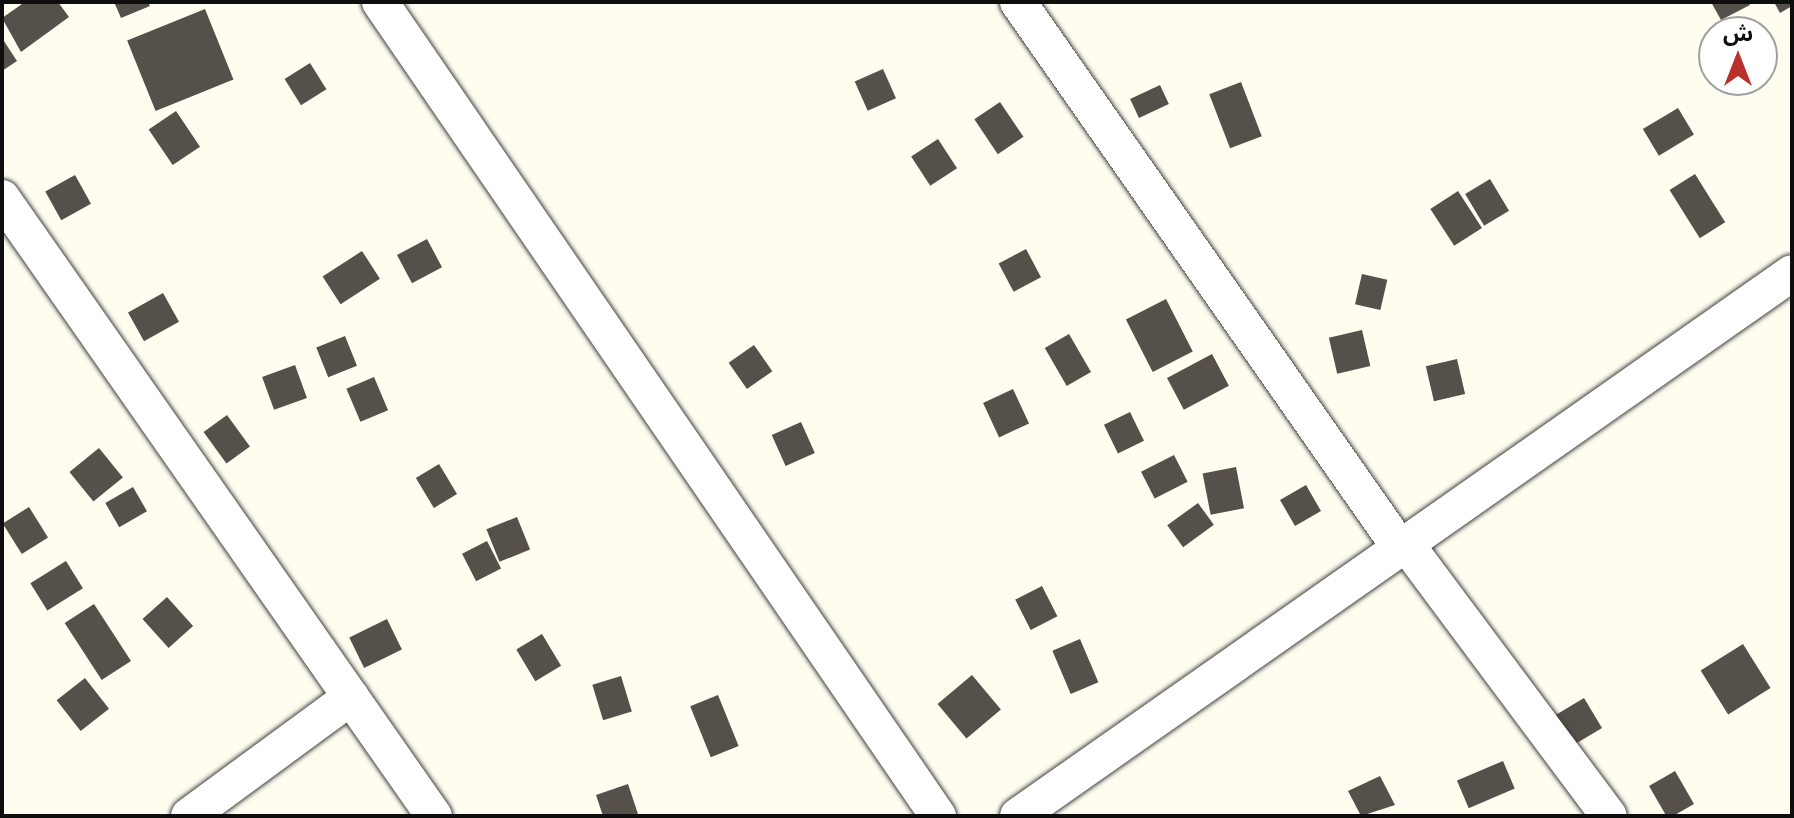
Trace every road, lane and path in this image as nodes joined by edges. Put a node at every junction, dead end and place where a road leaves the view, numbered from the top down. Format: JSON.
{"nodes":[{"id":1,"x":380,"y":2,"type":"edge"},
{"id":2,"x":1018,"y":2,"type":"edge"},
{"id":3,"x":2,"y":198,"type":"edge"},
{"id":4,"x":1792,"y":273,"type":"edge"},
{"id":5,"x":1403,"y":546,"type":"junction"},
{"id":6,"x":351,"y":697,"type":"junction"},
{"id":7,"x":189,"y":816,"type":"edge"},
{"id":8,"x":434,"y":816,"type":"edge"},
{"id":9,"x":938,"y":816,"type":"edge"},
{"id":10,"x":1018,"y":816,"type":"edge"},
{"id":11,"x":1609,"y":816,"type":"edge"}],
"edges":[{"from":1,"to":9,"type":"street"},
{"from":2,"to":5,"type":"street"},
{"from":3,"to":6,"type":"street"},
{"from":4,"to":5,"type":"street"},
{"from":5,"to":10,"type":"street"},
{"from":5,"to":11,"type":"street"},
{"from":6,"to":7,"type":"street"},
{"from":6,"to":8,"type":"street"}]}
